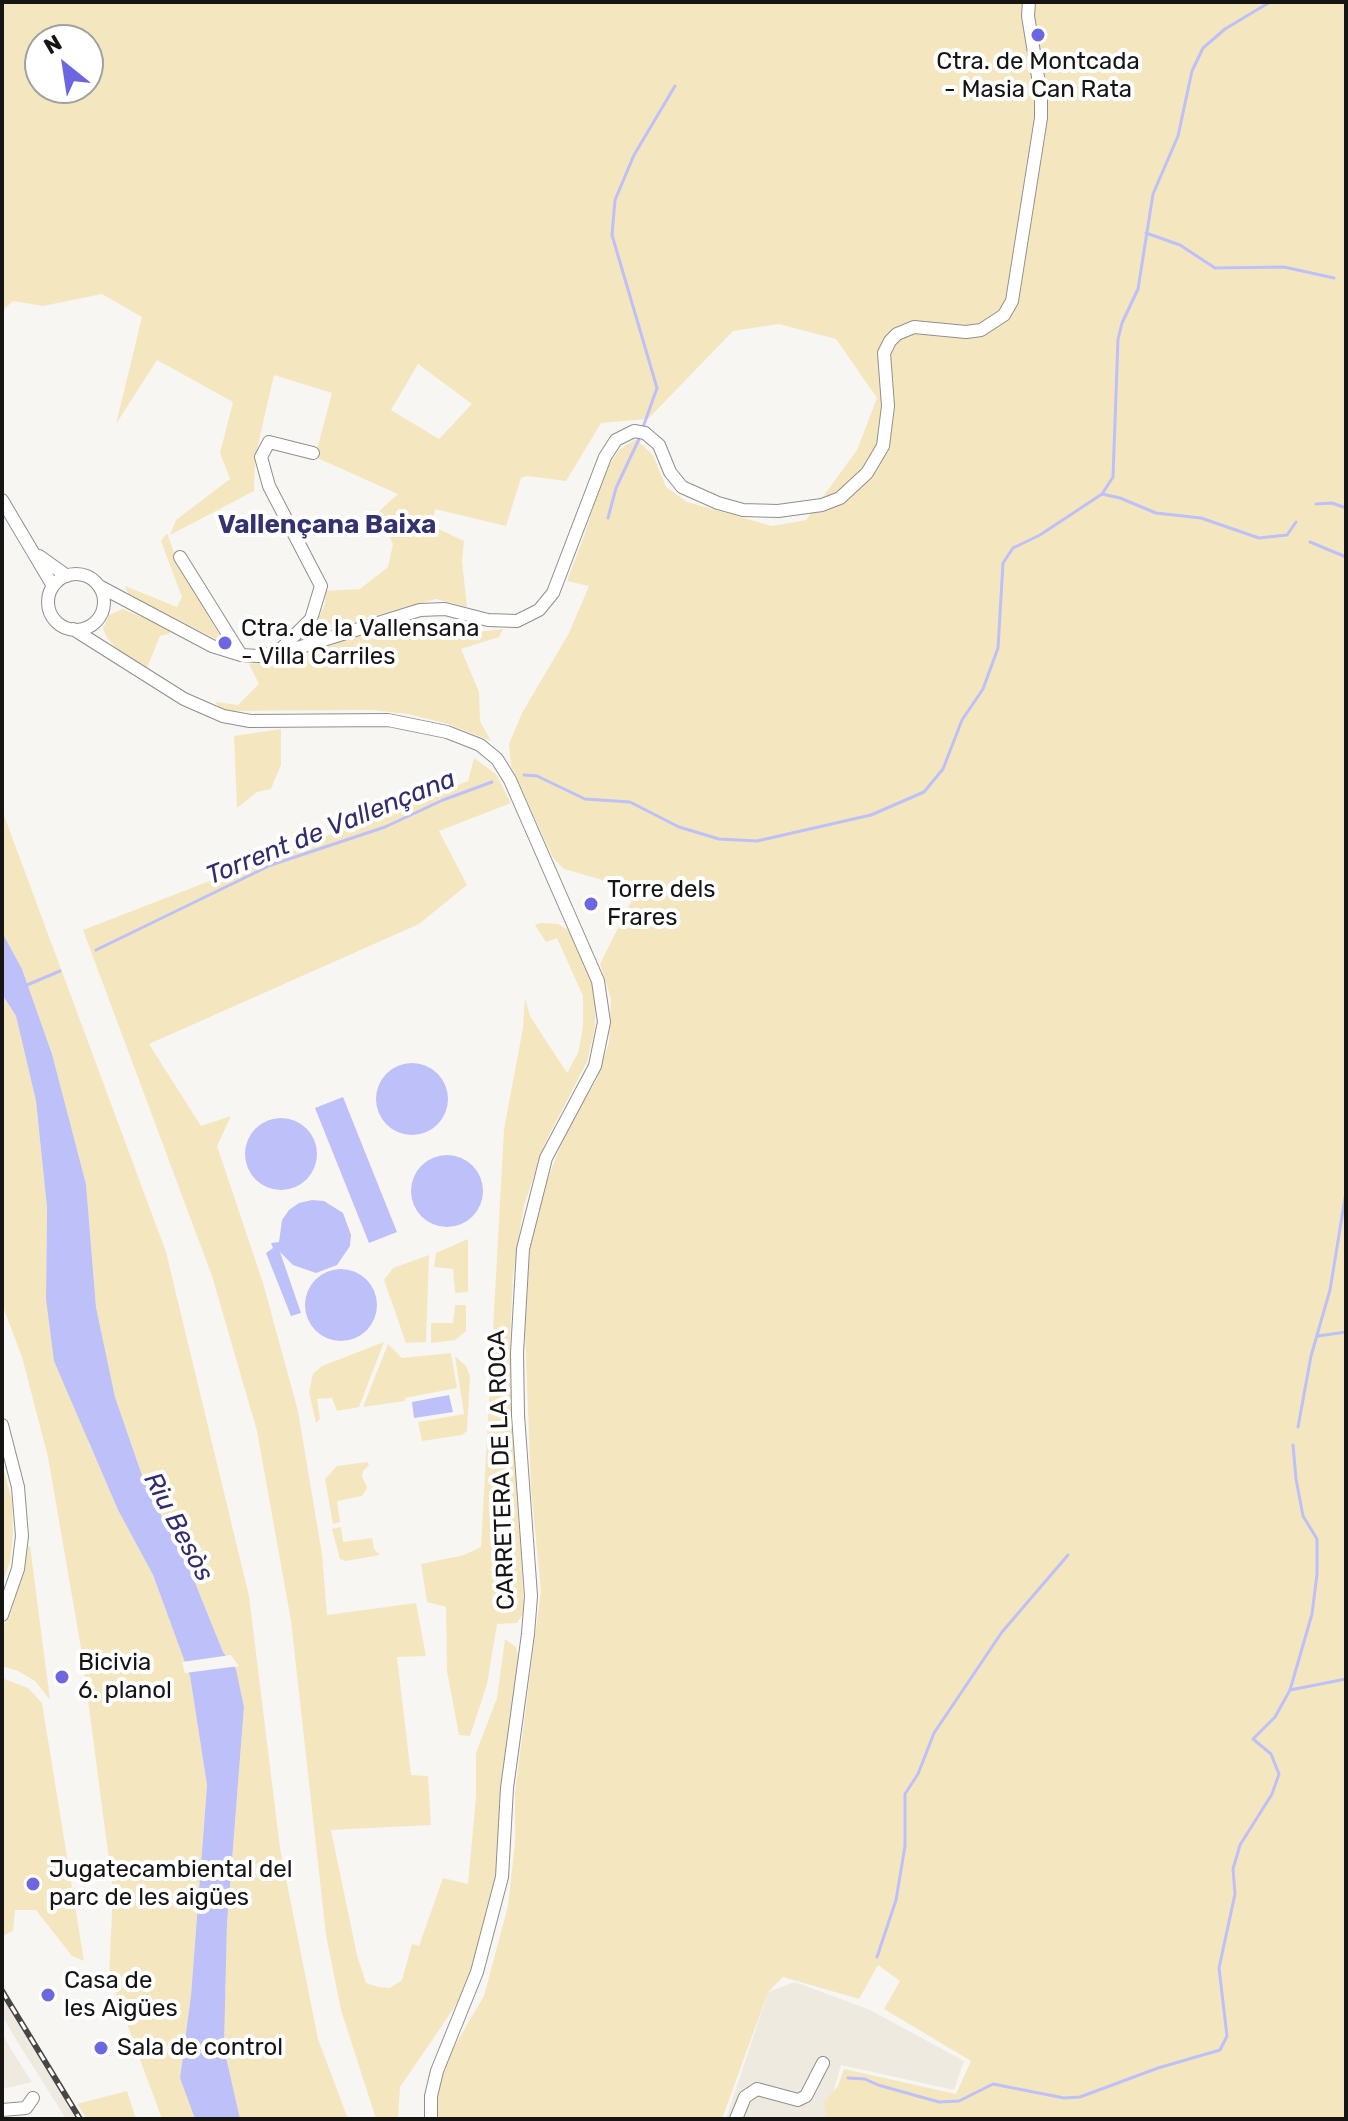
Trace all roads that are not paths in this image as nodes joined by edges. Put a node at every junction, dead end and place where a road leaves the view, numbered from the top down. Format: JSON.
{"nodes":[{"id":1,"x":1029,"y":2,"type":"edge"},
{"id":2,"x":313,"y":453,"type":"dead end"},
{"id":3,"x":2,"y":500,"type":"edge"},
{"id":4,"x":33,"y":552,"type":"junction"},
{"id":5,"x":180,"y":557,"type":"dead end"},
{"id":6,"x":67,"y":576,"type":"junction"},
{"id":7,"x":53,"y":586,"type":"junction"},
{"id":8,"x":99,"y":586,"type":"junction"},
{"id":9,"x":130,"y":603,"type":"junction"},
{"id":10,"x":103,"y":606,"type":"junction"},
{"id":11,"x":93,"y":623,"type":"junction"},
{"id":12,"x":73,"y":629,"type":"junction"},
{"id":13,"x":100,"y":645,"type":"junction"},
{"id":14,"x":276,"y":654,"type":"junction"},
{"id":15,"x":241,"y":655,"type":"junction"},
{"id":16,"x":2,"y":1425,"type":"edge"},
{"id":17,"x":2,"y":1615,"type":"edge"},
{"id":18,"x":823,"y":2063,"type":"dead end"},
{"id":19,"x":33,"y":2098,"type":"dead end"},
{"id":20,"x":2,"y":2110,"type":"edge"},
{"id":21,"x":431,"y":2119,"type":"edge"},
{"id":22,"x":736,"y":2119,"type":"edge"}],
"edges":[{"from":1,"to":14,"type":"street"},
{"from":2,"to":14,"type":"street"},
{"from":3,"to":4,"type":"street"},
{"from":4,"to":6,"type":"street"},
{"from":4,"to":7,"type":"street"},
{"from":5,"to":15,"type":"street"},
{"from":6,"to":7,"type":"street"},
{"from":6,"to":8,"type":"street"},
{"from":7,"to":12,"type":"street"},
{"from":8,"to":9,"type":"street"},
{"from":8,"to":10,"type":"street"},
{"from":9,"to":10,"type":"street"},
{"from":9,"to":15,"type":"street"},
{"from":10,"to":11,"type":"street"},
{"from":11,"to":12,"type":"street"},
{"from":11,"to":13,"type":"street"},
{"from":12,"to":13,"type":"street"},
{"from":13,"to":21,"type":"street","name":"CARRETERA DE LA ROCA"},
{"from":14,"to":15,"type":"street"},
{"from":16,"to":17,"type":"street"},
{"from":18,"to":22,"type":"street"},
{"from":19,"to":20,"type":"street"}]}
